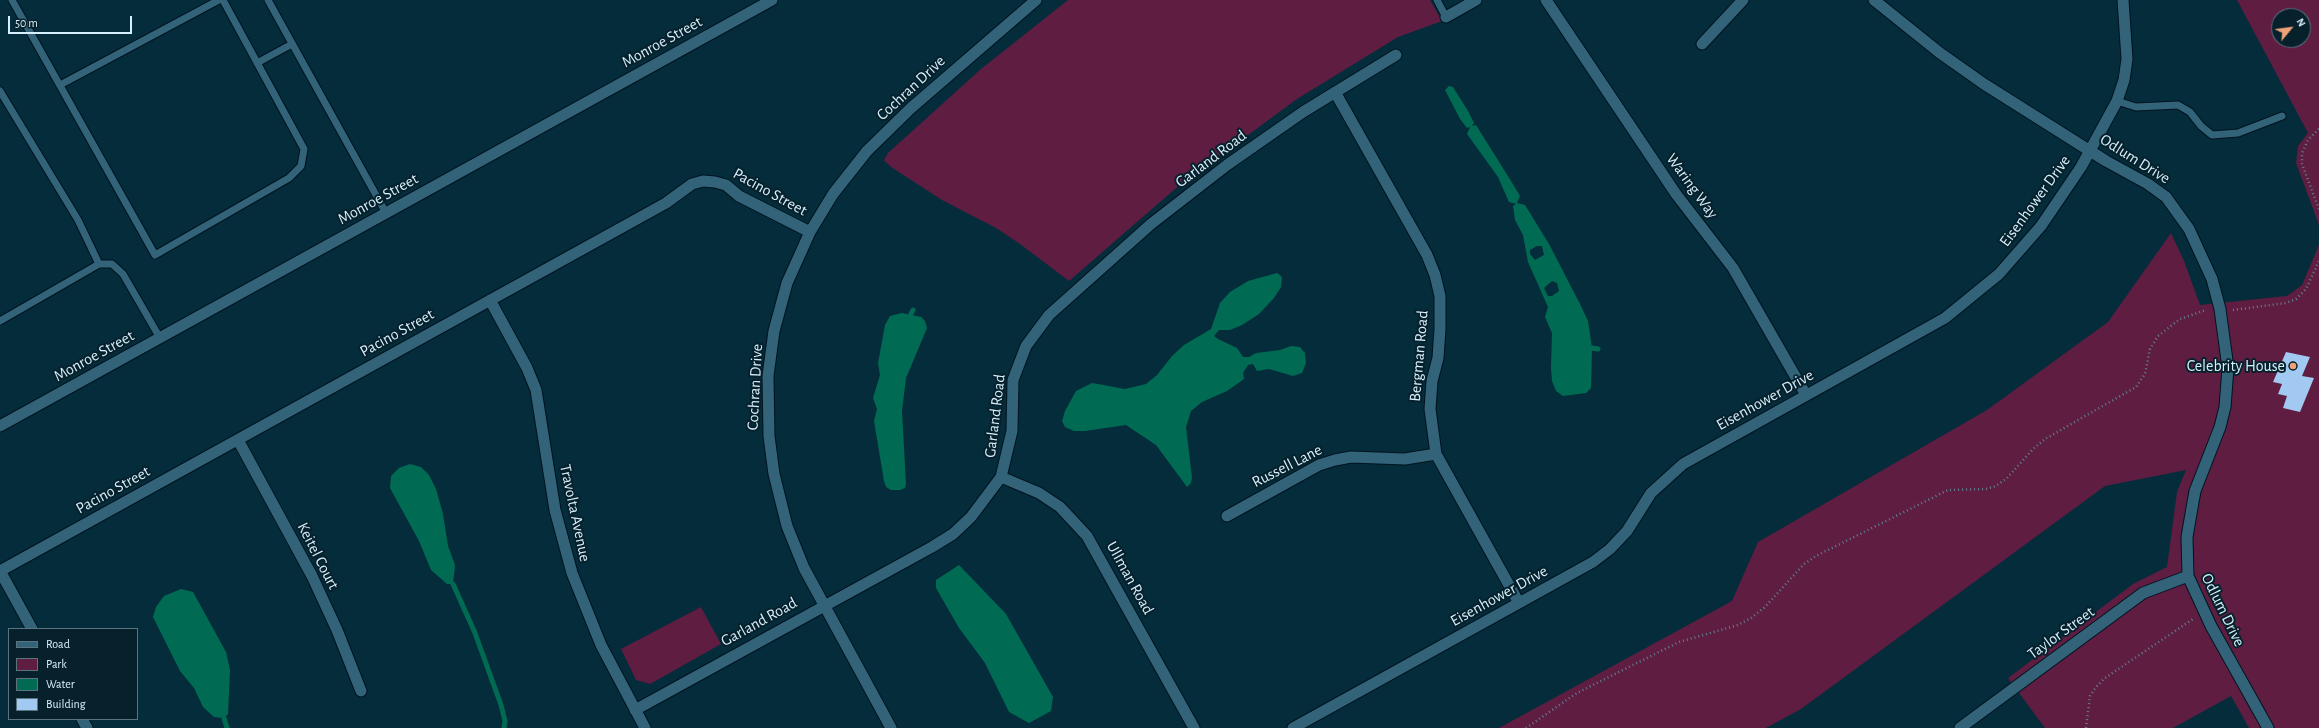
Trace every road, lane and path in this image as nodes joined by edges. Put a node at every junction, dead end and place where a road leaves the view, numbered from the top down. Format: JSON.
{"nodes":[{"id":1,"x":12,"y":0,"type":"edge"},
{"id":2,"x":218,"y":0,"type":"edge"},
{"id":3,"x":223,"y":0,"type":"edge"},
{"id":4,"x":268,"y":0,"type":"edge"},
{"id":5,"x":772,"y":0,"type":"edge"},
{"id":6,"x":1036,"y":0,"type":"edge"},
{"id":7,"x":1437,"y":0,"type":"edge"},
{"id":8,"x":1476,"y":0,"type":"edge"},
{"id":9,"x":1546,"y":0,"type":"edge"},
{"id":10,"x":1743,"y":0,"type":"edge"},
{"id":11,"x":1874,"y":0,"type":"edge"},
{"id":12,"x":2123,"y":0,"type":"edge"},
{"id":13,"x":1446,"y":17,"type":"joint"},
{"id":14,"x":292,"y":44,"type":"junction"},
{"id":15,"x":1702,"y":44,"type":"dead end"},
{"id":16,"x":1396,"y":55,"type":"dead end"},
{"id":17,"x":257,"y":63,"type":"junction"},
{"id":18,"x":60,"y":85,"type":"junction"},
{"id":19,"x":0,"y":91,"type":"edge"},
{"id":20,"x":1335,"y":92,"type":"junction"},
{"id":21,"x":2116,"y":101,"type":"junction"},
{"id":22,"x":2282,"y":116,"type":"dead end"},
{"id":23,"x":2319,"y":129,"type":"edge"},
{"id":24,"x":2090,"y":150,"type":"junction"},
{"id":25,"x":2319,"y":209,"type":"edge"},
{"id":26,"x":386,"y":213,"type":"junction"},
{"id":27,"x":810,"y":232,"type":"junction"},
{"id":28,"x":2319,"y":261,"type":"edge"},
{"id":29,"x":99,"y":264,"type":"junction"},
{"id":30,"x":2318,"y":268,"type":"edge"},
{"id":31,"x":490,"y":300,"type":"junction"},
{"id":32,"x":2220,"y":309,"type":"junction"},
{"id":33,"x":0,"y":320,"type":"edge"},
{"id":34,"x":160,"y":338,"type":"junction"},
{"id":35,"x":1806,"y":395,"type":"junction"},
{"id":36,"x":0,"y":426,"type":"edge"},
{"id":37,"x":238,"y":440,"type":"junction"},
{"id":38,"x":1436,"y":454,"type":"junction"},
{"id":39,"x":1001,"y":477,"type":"junction"},
{"id":40,"x":1227,"y":516,"type":"dead end"},
{"id":41,"x":0,"y":571,"type":"edge"},
{"id":42,"x":2188,"y":576,"type":"junction"},
{"id":43,"x":1519,"y":603,"type":"junction"},
{"id":44,"x":824,"y":606,"type":"junction"},
{"id":45,"x":2204,"y":612,"type":"junction"},
{"id":46,"x":31,"y":628,"type":"edge"},
{"id":47,"x":361,"y":691,"type":"dead end"},
{"id":48,"x":635,"y":710,"type":"junction"},
{"id":49,"x":645,"y":728,"type":"edge"},
{"id":50,"x":891,"y":728,"type":"edge"},
{"id":51,"x":1194,"y":728,"type":"edge"},
{"id":52,"x":1293,"y":728,"type":"edge"},
{"id":53,"x":1526,"y":728,"type":"edge"},
{"id":54,"x":1960,"y":728,"type":"edge"},
{"id":55,"x":2086,"y":728,"type":"edge"},
{"id":56,"x":2268,"y":728,"type":"edge"}],
"edges":[{"from":1,"to":18,"type":"lane"},
{"from":2,"to":18,"type":"lane"},
{"from":3,"to":17,"type":"lane"},
{"from":4,"to":14,"type":"lane"},
{"from":5,"to":26,"type":"street","name":"Monroe Street"},
{"from":6,"to":27,"type":"street","name":"Cochran Drive"},
{"from":7,"to":13,"type":"lane"},
{"from":8,"to":13,"type":"street"},
{"from":9,"to":35,"type":"street","name":"Waring Way"},
{"from":10,"to":15,"type":"street"},
{"from":11,"to":24,"type":"street","name":"Odlum Drive"},
{"from":12,"to":21,"type":"street","name":"Eisenhower Drive"},
{"from":14,"to":17,"type":"lane"},
{"from":14,"to":26,"type":"lane"},
{"from":16,"to":20,"type":"street","name":"Garland Road"},
{"from":17,"to":18,"type":"lane"},
{"from":19,"to":29,"type":"lane"},
{"from":20,"to":38,"type":"street","name":"Bergman Road"},
{"from":20,"to":39,"type":"street","name":"Garland Road"},
{"from":21,"to":22,"type":"lane"},
{"from":21,"to":24,"type":"street","name":"Eisenhower Drive"},
{"from":23,"to":25,"type":"path"},
{"from":24,"to":32,"type":"street","name":"Odlum Drive"},
{"from":24,"to":35,"type":"street","name":"Eisenhower Drive"},
{"from":26,"to":34,"type":"street","name":"Monroe Street"},
{"from":27,"to":31,"type":"street","name":"Pacino Street"},
{"from":27,"to":44,"type":"street","name":"Cochran Drive"},
{"from":28,"to":30,"type":"path"},
{"from":29,"to":33,"type":"lane"},
{"from":29,"to":34,"type":"lane"},
{"from":30,"to":32,"type":"path"},
{"from":31,"to":37,"type":"street","name":"Pacino Street"},
{"from":31,"to":48,"type":"street","name":"Travolta Avenue"},
{"from":32,"to":42,"type":"street","name":"Odlum Drive"},
{"from":32,"to":53,"type":"path"},
{"from":34,"to":36,"type":"street","name":"Monroe Street"},
{"from":35,"to":43,"type":"street","name":"Eisenhower Drive"},
{"from":37,"to":41,"type":"street","name":"Pacino Street"},
{"from":37,"to":47,"type":"street","name":"Keitel Court"},
{"from":38,"to":40,"type":"street","name":"Russell Lane"},
{"from":38,"to":43,"type":"street","name":"Bergman Road"},
{"from":39,"to":44,"type":"street","name":"Garland Road"},
{"from":39,"to":51,"type":"street","name":"Ullman Road"},
{"from":41,"to":46,"type":"street"},
{"from":42,"to":45,"type":"street","name":"Odlum Drive"},
{"from":42,"to":54,"type":"street","name":"Taylor Street"},
{"from":43,"to":52,"type":"street","name":"Eisenhower Drive"},
{"from":44,"to":48,"type":"street","name":"Garland Road"},
{"from":44,"to":50,"type":"street","name":"Cochran Drive"},
{"from":45,"to":55,"type":"path"},
{"from":45,"to":56,"type":"street","name":"Odlum Drive"},
{"from":48,"to":49,"type":"street","name":"Travolta Avenue"}]}
